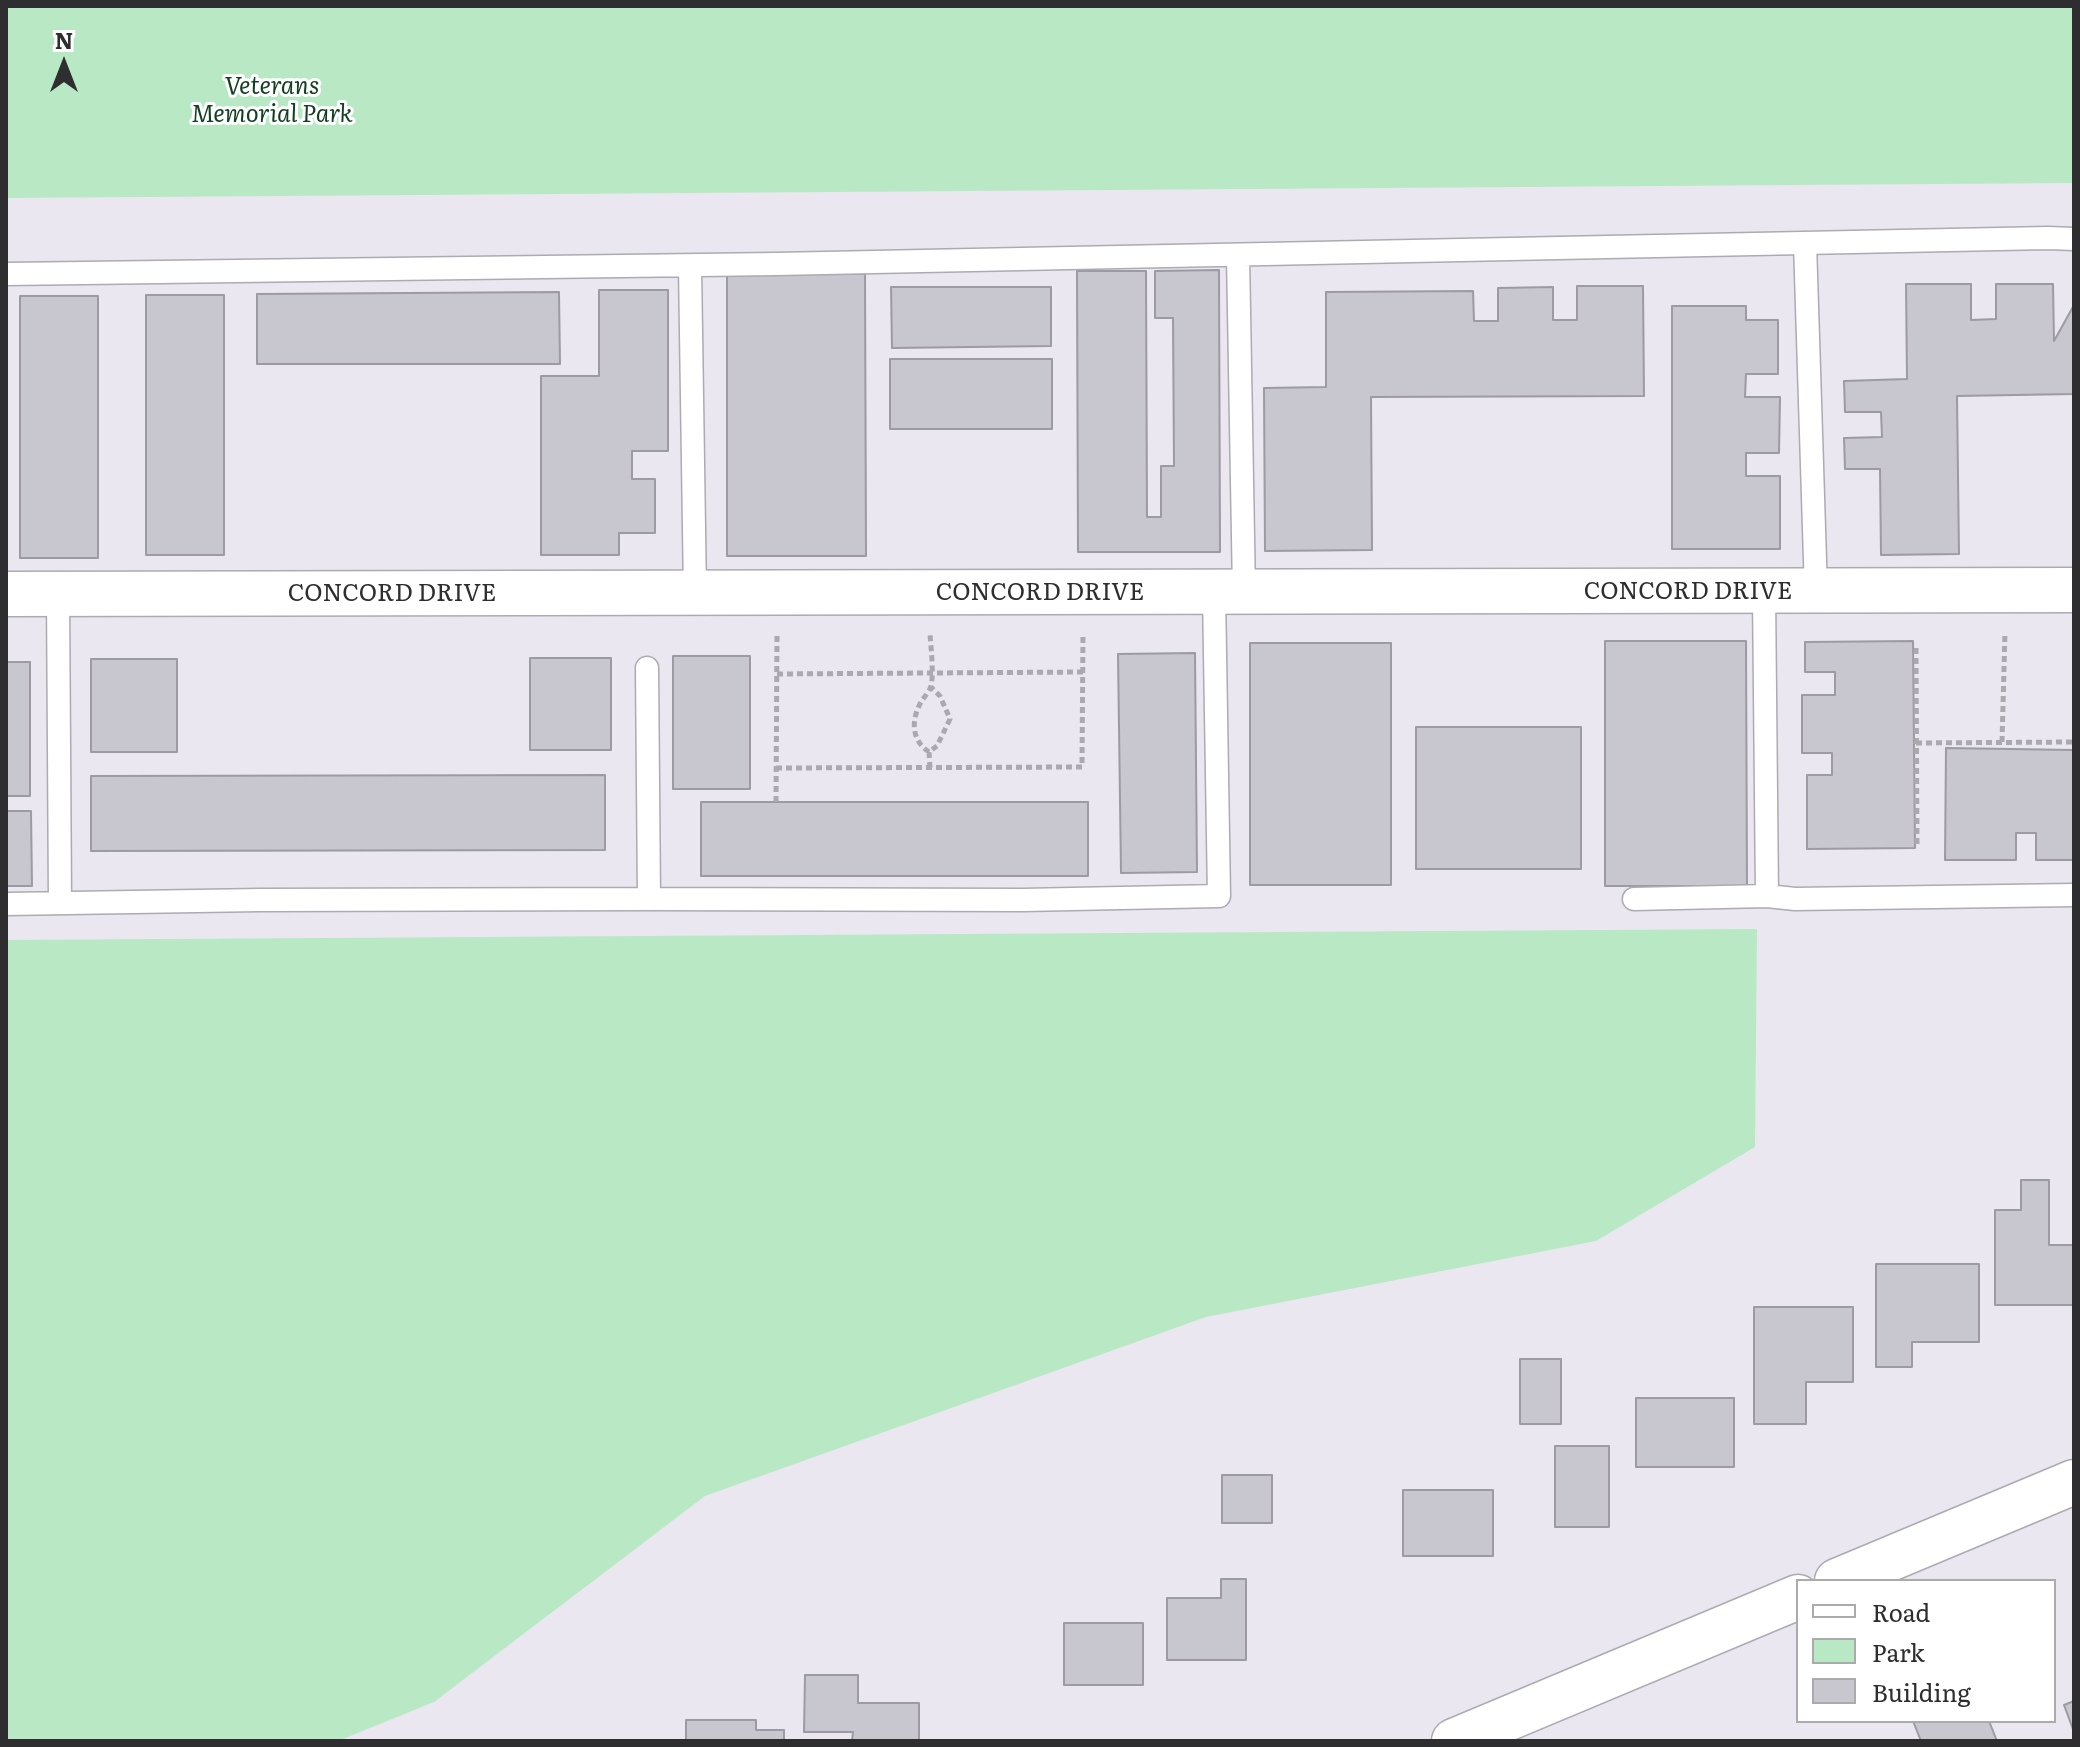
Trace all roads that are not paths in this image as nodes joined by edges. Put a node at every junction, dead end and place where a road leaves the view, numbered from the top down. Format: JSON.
{"nodes":[{"id":1,"x":2074,"y":239,"type":"edge"},
{"id":2,"x":1805,"y":243,"type":"junction"},
{"id":3,"x":1238,"y":255,"type":"junction"},
{"id":4,"x":690,"y":266,"type":"junction"},
{"id":5,"x":6,"y":274,"type":"edge"},
{"id":6,"x":2074,"y":590,"type":"edge"},
{"id":7,"x":1764,"y":592,"type":"junction"},
{"id":8,"x":1816,"y":592,"type":"junction"},
{"id":9,"x":1229,"y":593,"type":"junction"},
{"id":10,"x":6,"y":594,"type":"edge"},
{"id":11,"x":58,"y":594,"type":"junction"},
{"id":12,"x":695,"y":594,"type":"junction"},
{"id":13,"x":647,"y":668,"type":"dead end"},
{"id":14,"x":2074,"y":895,"type":"edge"},
{"id":15,"x":1767,"y":896,"type":"junction"},
{"id":16,"x":649,"y":899,"type":"junction"},
{"id":17,"x":1634,"y":899,"type":"dead end"},
{"id":18,"x":60,"y":903,"type":"junction"},
{"id":19,"x":6,"y":904,"type":"edge"},
{"id":20,"x":2074,"y":1482,"type":"edge"},
{"id":21,"x":1842,"y":1579,"type":"edge"},
{"id":22,"x":1796,"y":1598,"type":"edge"},
{"id":23,"x":1454,"y":1741,"type":"edge"}],
"edges":[{"from":1,"to":2,"type":"lane"},
{"from":2,"to":3,"type":"lane"},
{"from":2,"to":8,"type":"lane"},
{"from":3,"to":4,"type":"lane"},
{"from":3,"to":9,"type":"lane"},
{"from":4,"to":5,"type":"lane"},
{"from":4,"to":12,"type":"lane"},
{"from":6,"to":8,"type":"street","name":"CONCORD DRIVE"},
{"from":7,"to":8,"type":"street","name":"CONCORD DRIVE"},
{"from":7,"to":9,"type":"street","name":"CONCORD DRIVE"},
{"from":7,"to":15,"type":"lane"},
{"from":9,"to":12,"type":"street","name":"CONCORD DRIVE"},
{"from":9,"to":16,"type":"lane"},
{"from":10,"to":11,"type":"street","name":"CONCORD DRIVE"},
{"from":11,"to":12,"type":"street","name":"CONCORD DRIVE"},
{"from":11,"to":18,"type":"lane"},
{"from":13,"to":16,"type":"lane"},
{"from":14,"to":15,"type":"lane"},
{"from":15,"to":17,"type":"lane"},
{"from":16,"to":18,"type":"lane"},
{"from":18,"to":19,"type":"lane"},
{"from":20,"to":21,"type":"street"},
{"from":22,"to":23,"type":"street"}]}
